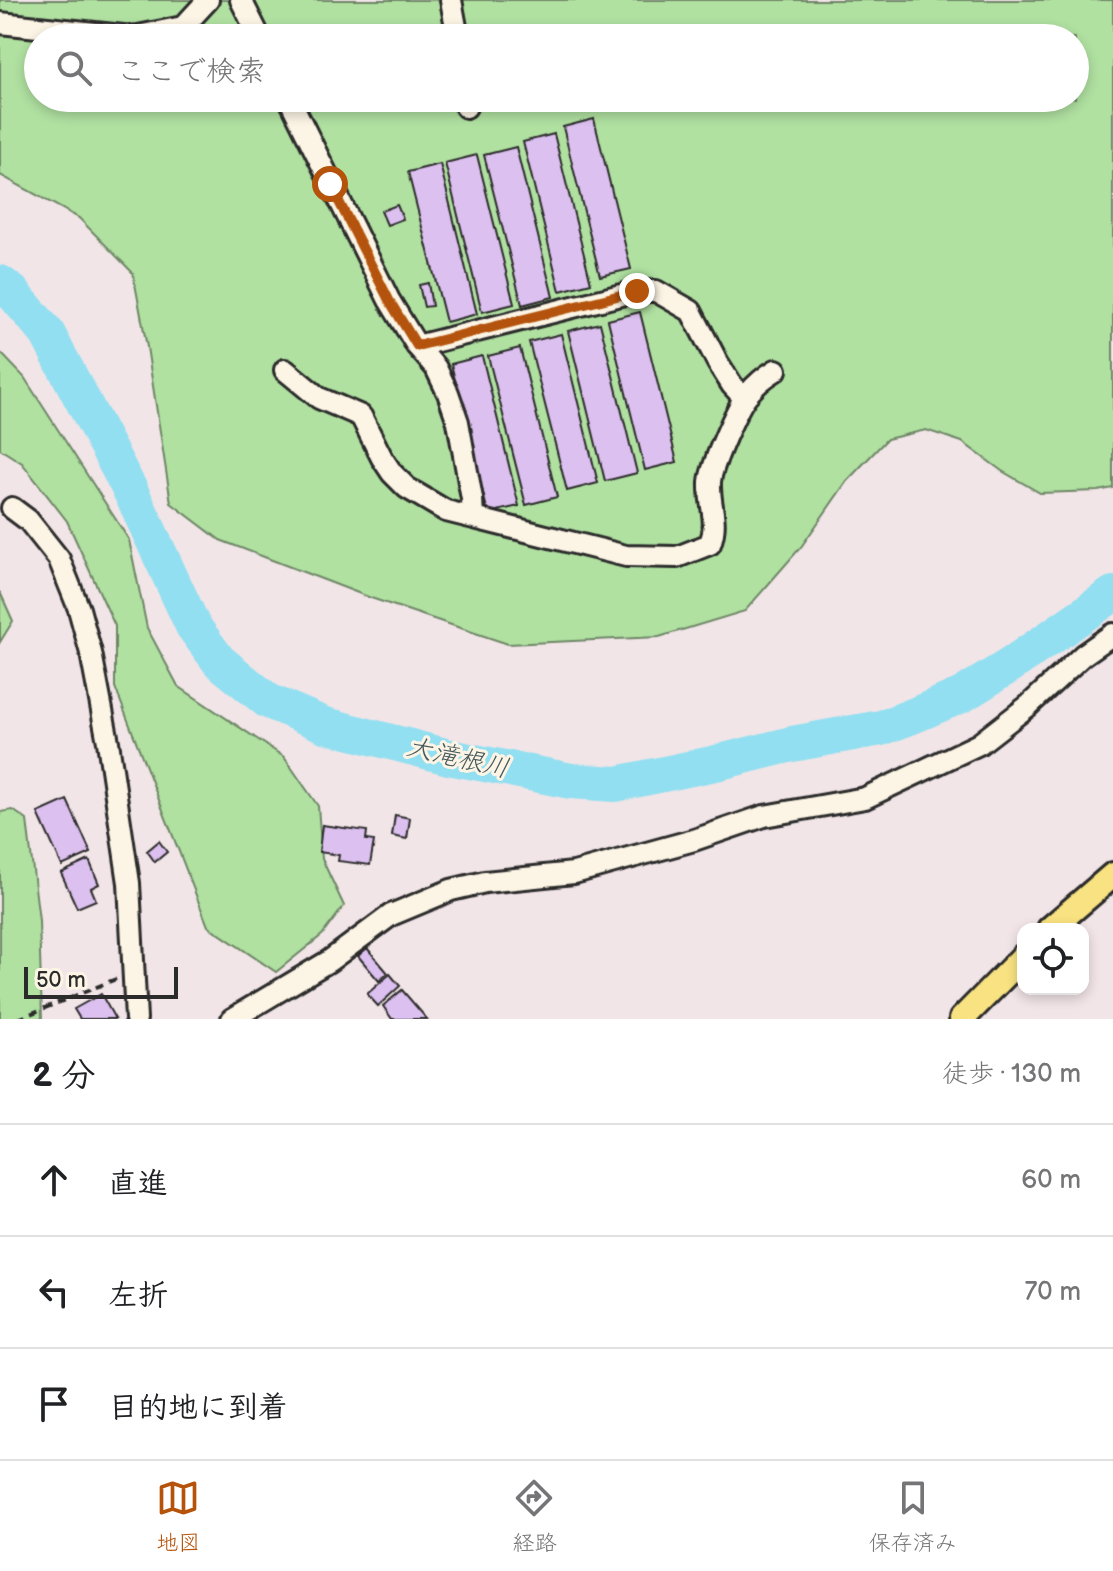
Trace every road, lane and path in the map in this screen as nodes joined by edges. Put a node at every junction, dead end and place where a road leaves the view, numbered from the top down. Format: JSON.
{"nodes":[{"id":1,"x":208,"y":0,"type":"edge"},
{"id":2,"x":241,"y":0,"type":"edge"},
{"id":3,"x":451,"y":0,"type":"edge"},
{"id":4,"x":0,"y":23,"type":"edge"},
{"id":5,"x":186,"y":24,"type":"edge"},
{"id":6,"x":253,"y":24,"type":"edge"},
{"id":7,"x":455,"y":24,"type":"edge"},
{"id":8,"x":24,"y":26,"type":"edge"},
{"id":9,"x":296,"y":112,"type":"edge"},
{"id":10,"x":417,"y":346,"type":"junction"},
{"id":11,"x":285,"y":370,"type":"dead end"},
{"id":12,"x":776,"y":370,"type":"dead end"},
{"id":13,"x":744,"y":398,"type":"junction"},
{"id":14,"x":12,"y":508,"type":"dead end"},
{"id":15,"x":473,"y":517,"type":"junction"},
{"id":16,"x":1113,"y":634,"type":"edge"},
{"id":17,"x":1113,"y":875,"type":"edge"},
{"id":18,"x":1057,"y":923,"type":"edge"},
{"id":19,"x":1017,"y":963,"type":"edge"},
{"id":20,"x":132,"y":972,"type":"junction"},
{"id":21,"x":18,"y":1019,"type":"edge"},
{"id":22,"x":136,"y":1019,"type":"edge"},
{"id":23,"x":232,"y":1019,"type":"edge"},
{"id":24,"x":962,"y":1019,"type":"edge"}],
"edges":[{"from":1,"to":5,"type":"street"},
{"from":2,"to":6,"type":"street"},
{"from":3,"to":7,"type":"street"},
{"from":4,"to":8,"type":"street"},
{"from":9,"to":10,"type":"street"},
{"from":10,"to":13,"type":"street"},
{"from":10,"to":15,"type":"street"},
{"from":11,"to":15,"type":"street"},
{"from":12,"to":13,"type":"street"},
{"from":13,"to":15,"type":"street"},
{"from":14,"to":20,"type":"street"},
{"from":16,"to":23,"type":"street"},
{"from":17,"to":18,"type":"main road"},
{"from":19,"to":24,"type":"main road"},
{"from":20,"to":21,"type":"path"},
{"from":20,"to":22,"type":"street"}]}
